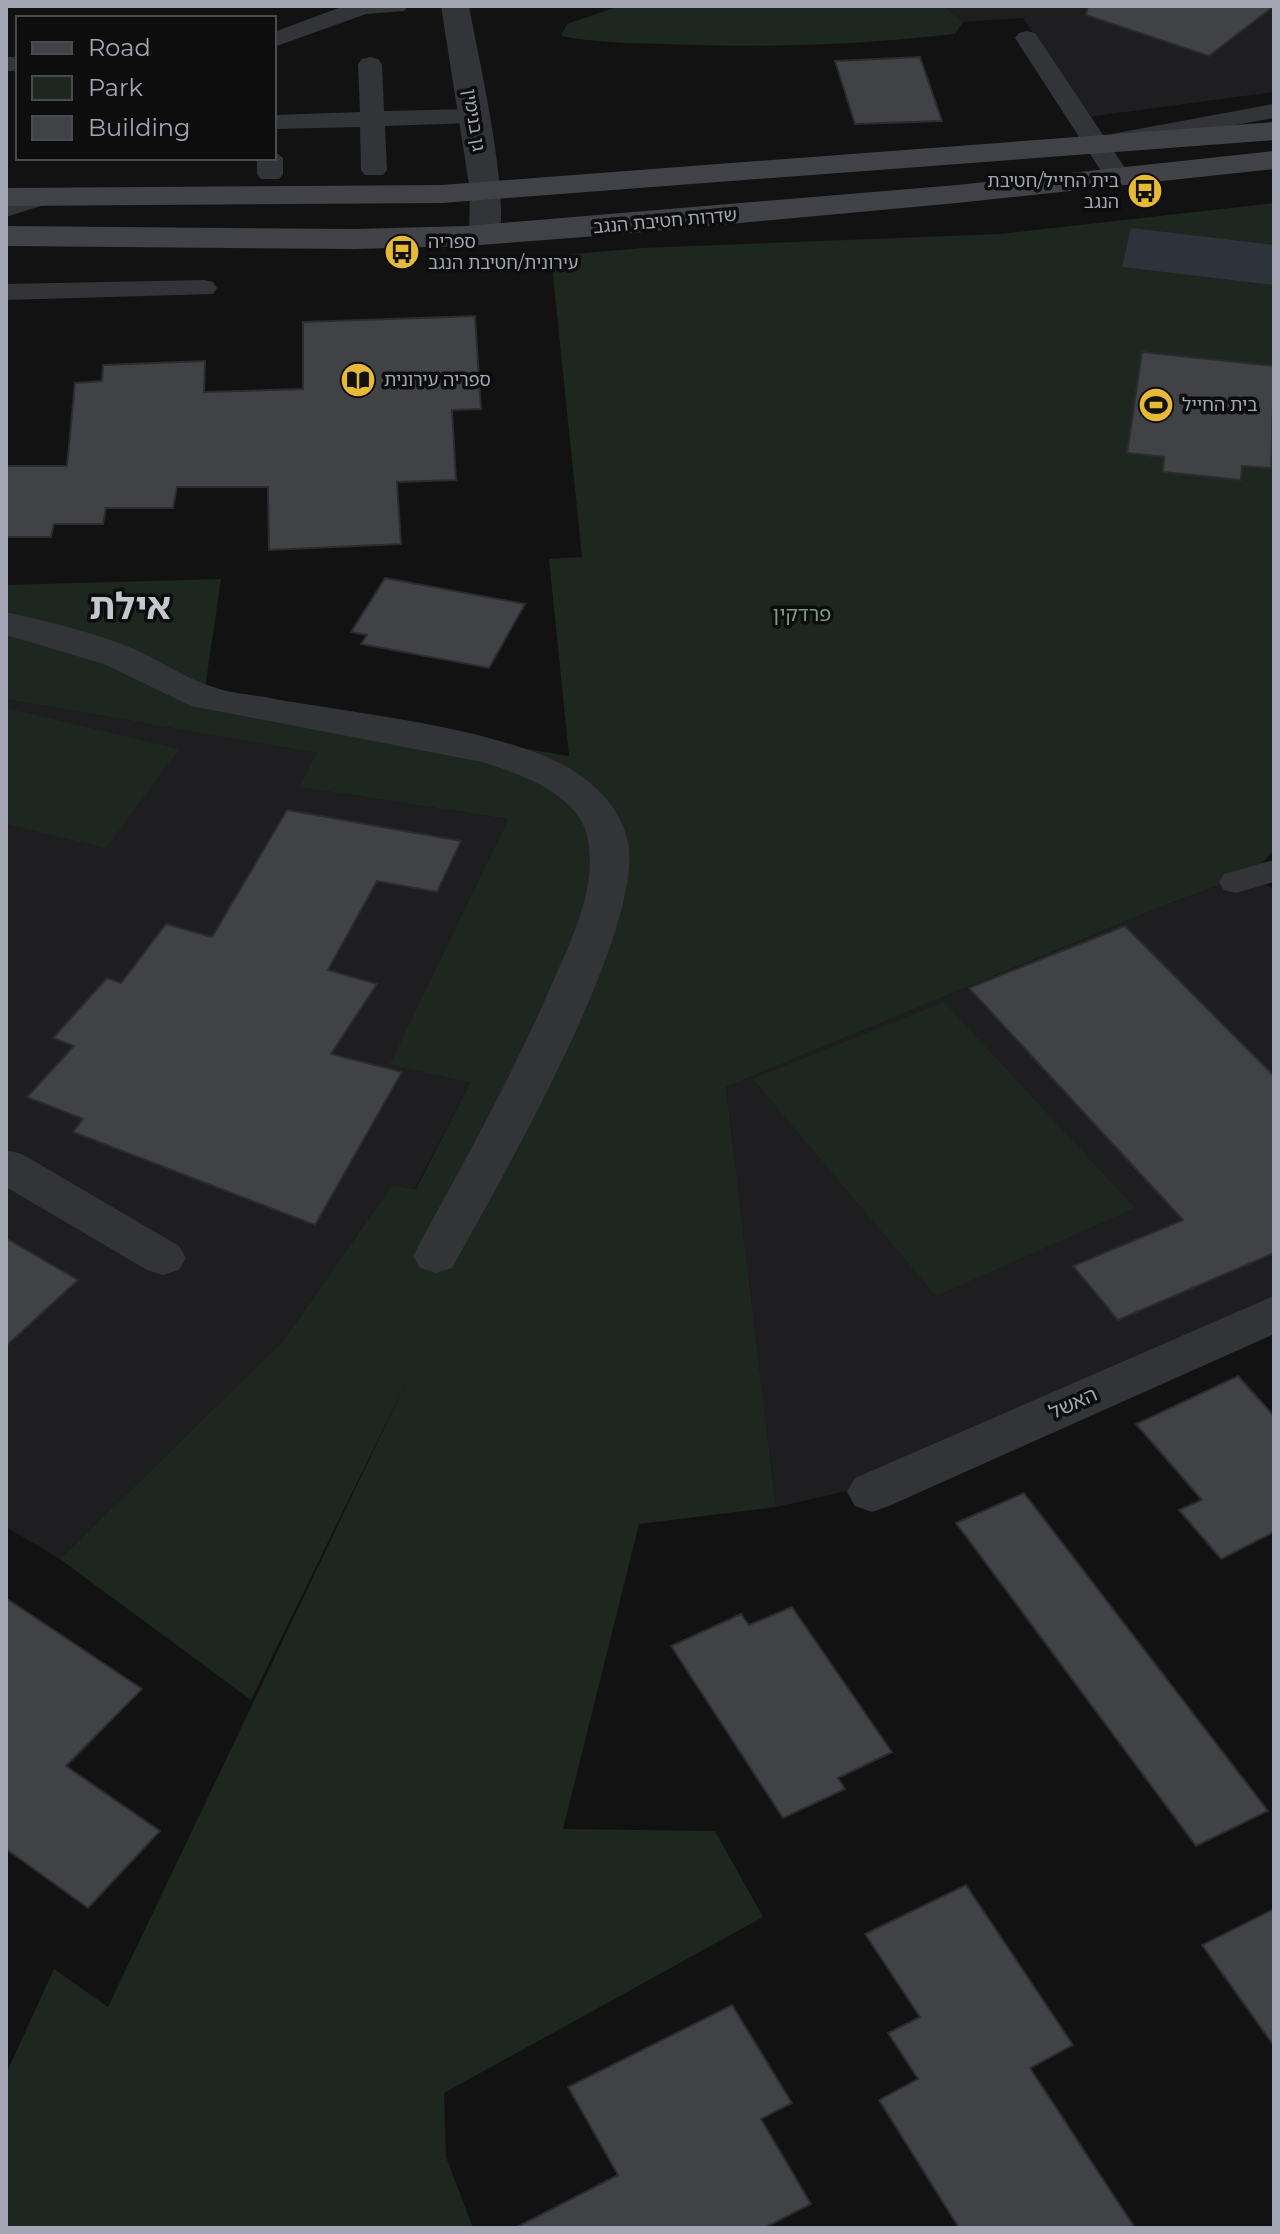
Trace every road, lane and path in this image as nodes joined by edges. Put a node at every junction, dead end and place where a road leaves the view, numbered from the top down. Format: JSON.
{"nodes":[{"id":1,"x":396,"y":6,"type":"edge"},
{"id":2,"x":455,"y":6,"type":"edge"},
{"id":3,"x":363,"y":7,"type":"edge"},
{"id":4,"x":1027,"y":38,"type":"dead end"},
{"id":5,"x":276,"y":39,"type":"edge"},
{"id":6,"x":1274,"y":111,"type":"edge"},
{"id":7,"x":473,"y":116,"type":"junction"},
{"id":8,"x":372,"y":119,"type":"junction"},
{"id":9,"x":276,"y":122,"type":"edge"},
{"id":10,"x":1274,"y":131,"type":"edge"},
{"id":11,"x":1103,"y":142,"type":"junction"},
{"id":12,"x":1274,"y":160,"type":"edge"},
{"id":13,"x":374,"y":170,"type":"dead end"},
{"id":14,"x":1118,"y":177,"type":"junction"},
{"id":15,"x":486,"y":191,"type":"junction"},
{"id":16,"x":21,"y":197,"type":"edge"},
{"id":17,"x":6,"y":208,"type":"edge"},
{"id":18,"x":485,"y":234,"type":"junction"},
{"id":19,"x":6,"y":236,"type":"edge"},
{"id":20,"x":204,"y":288,"type":"dead end"},
{"id":21,"x":6,"y":292,"type":"edge"},
{"id":22,"x":6,"y":623,"type":"edge"},
{"id":23,"x":1274,"y":871,"type":"edge"},
{"id":24,"x":1236,"y":882,"type":"dead end"},
{"id":25,"x":6,"y":1166,"type":"edge"},
{"id":26,"x":436,"y":1256,"type":"dead end"},
{"id":27,"x":163,"y":1258,"type":"dead end"},
{"id":28,"x":1274,"y":1314,"type":"edge"},
{"id":29,"x":872,"y":1492,"type":"dead end"}],
"edges":[{"from":1,"to":3,"type":"lane"},
{"from":2,"to":7,"type":"street","name":"גן בנימין"},
{"from":3,"to":5,"type":"lane"},
{"from":3,"to":8,"type":"lane"},
{"from":4,"to":11,"type":"lane"},
{"from":6,"to":11,"type":"lane"},
{"from":7,"to":8,"type":"lane"},
{"from":7,"to":15,"type":"street","name":"גן בנימין"},
{"from":8,"to":9,"type":"lane"},
{"from":8,"to":13,"type":"lane"},
{"from":10,"to":11,"type":"main road"},
{"from":11,"to":14,"type":"lane"},
{"from":11,"to":15,"type":"main road"},
{"from":12,"to":14,"type":"main road","name":"שדרות חטיבת הנגב"},
{"from":14,"to":18,"type":"main road","name":"שדרות חטיבת הנגב"},
{"from":15,"to":16,"type":"main road"},
{"from":15,"to":18,"type":"street","name":"גן בנימין"},
{"from":16,"to":17,"type":"street"},
{"from":18,"to":19,"type":"main road","name":"שדרות חטיבת הנגב"},
{"from":20,"to":21,"type":"lane"},
{"from":22,"to":26,"type":"street"},
{"from":23,"to":24,"type":"lane"},
{"from":25,"to":27,"type":"street"},
{"from":28,"to":29,"type":"street","name":"האשל"}]}
